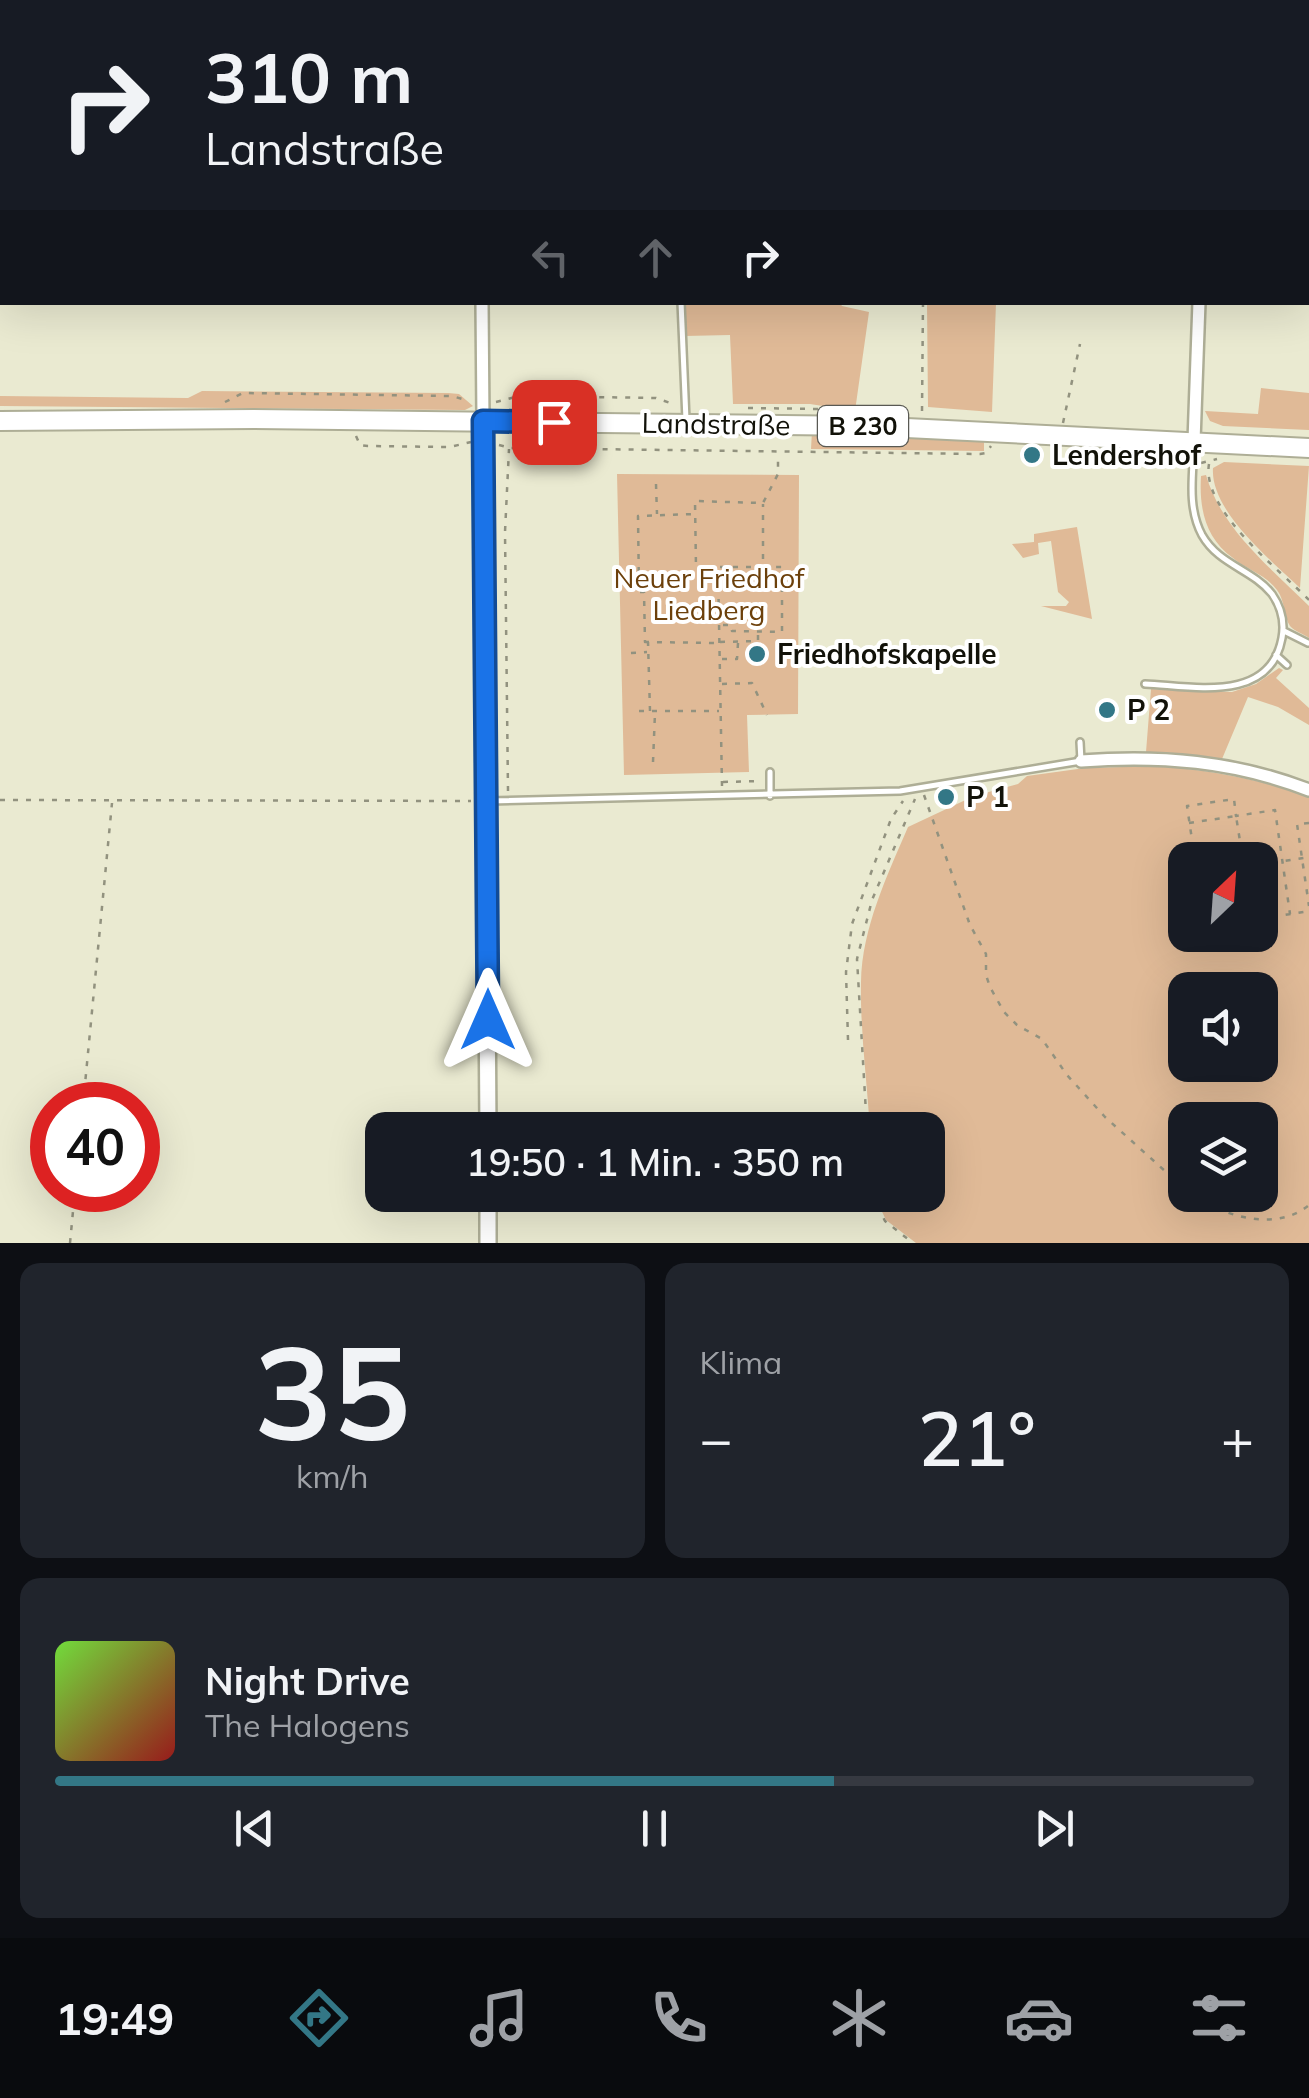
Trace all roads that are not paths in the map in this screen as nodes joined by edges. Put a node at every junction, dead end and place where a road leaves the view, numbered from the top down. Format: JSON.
{"nodes":[{"id":1,"x":482,"y":305,"type":"edge"},
{"id":2,"x":681,"y":305,"type":"edge"},
{"id":3,"x":1199,"y":305,"type":"edge"},
{"id":4,"x":0,"y":421,"type":"edge"},
{"id":5,"x":483,"y":421,"type":"junction"},
{"id":6,"x":686,"y":423,"type":"junction"},
{"id":7,"x":1194,"y":441,"type":"junction"},
{"id":8,"x":1309,"y":448,"type":"edge"},
{"id":9,"x":1283,"y":630,"type":"junction"},
{"id":10,"x":1308,"y":642,"type":"edge"},
{"id":11,"x":1276,"y":655,"type":"junction"},
{"id":12,"x":1286,"y":665,"type":"dead end"},
{"id":13,"x":1145,"y":684,"type":"dead end"},
{"id":14,"x":1080,"y":742,"type":"dead end"},
{"id":15,"x":1081,"y":760,"type":"junction"},
{"id":16,"x":770,"y":772,"type":"dead end"},
{"id":17,"x":1309,"y":790,"type":"edge"},
{"id":18,"x":770,"y":796,"type":"junction"},
{"id":19,"x":487,"y":801,"type":"junction"},
{"id":20,"x":488,"y":1112,"type":"edge"},
{"id":21,"x":488,"y":1212,"type":"edge"},
{"id":22,"x":488,"y":1243,"type":"edge"}],
"edges":[{"from":1,"to":5,"type":"street"},
{"from":2,"to":6,"type":"lane"},
{"from":3,"to":7,"type":"street"},
{"from":4,"to":5,"type":"main road","number":"B 230"},
{"from":5,"to":6,"type":"main road","name":"Landstraße","number":"B 230"},
{"from":5,"to":19,"type":"street"},
{"from":6,"to":7,"type":"main road","name":"Landstraße","number":"B 230"},
{"from":7,"to":8,"type":"main road","name":"Landstraße","number":"B 230"},
{"from":7,"to":9,"type":"lane"},
{"from":9,"to":10,"type":"lane"},
{"from":9,"to":11,"type":"lane"},
{"from":11,"to":12,"type":"lane"},
{"from":11,"to":13,"type":"lane"},
{"from":14,"to":15,"type":"lane"},
{"from":15,"to":17,"type":"street"},
{"from":15,"to":18,"type":"lane"},
{"from":16,"to":18,"type":"lane"},
{"from":18,"to":19,"type":"lane"},
{"from":19,"to":20,"type":"street"},
{"from":21,"to":22,"type":"street"}]}
